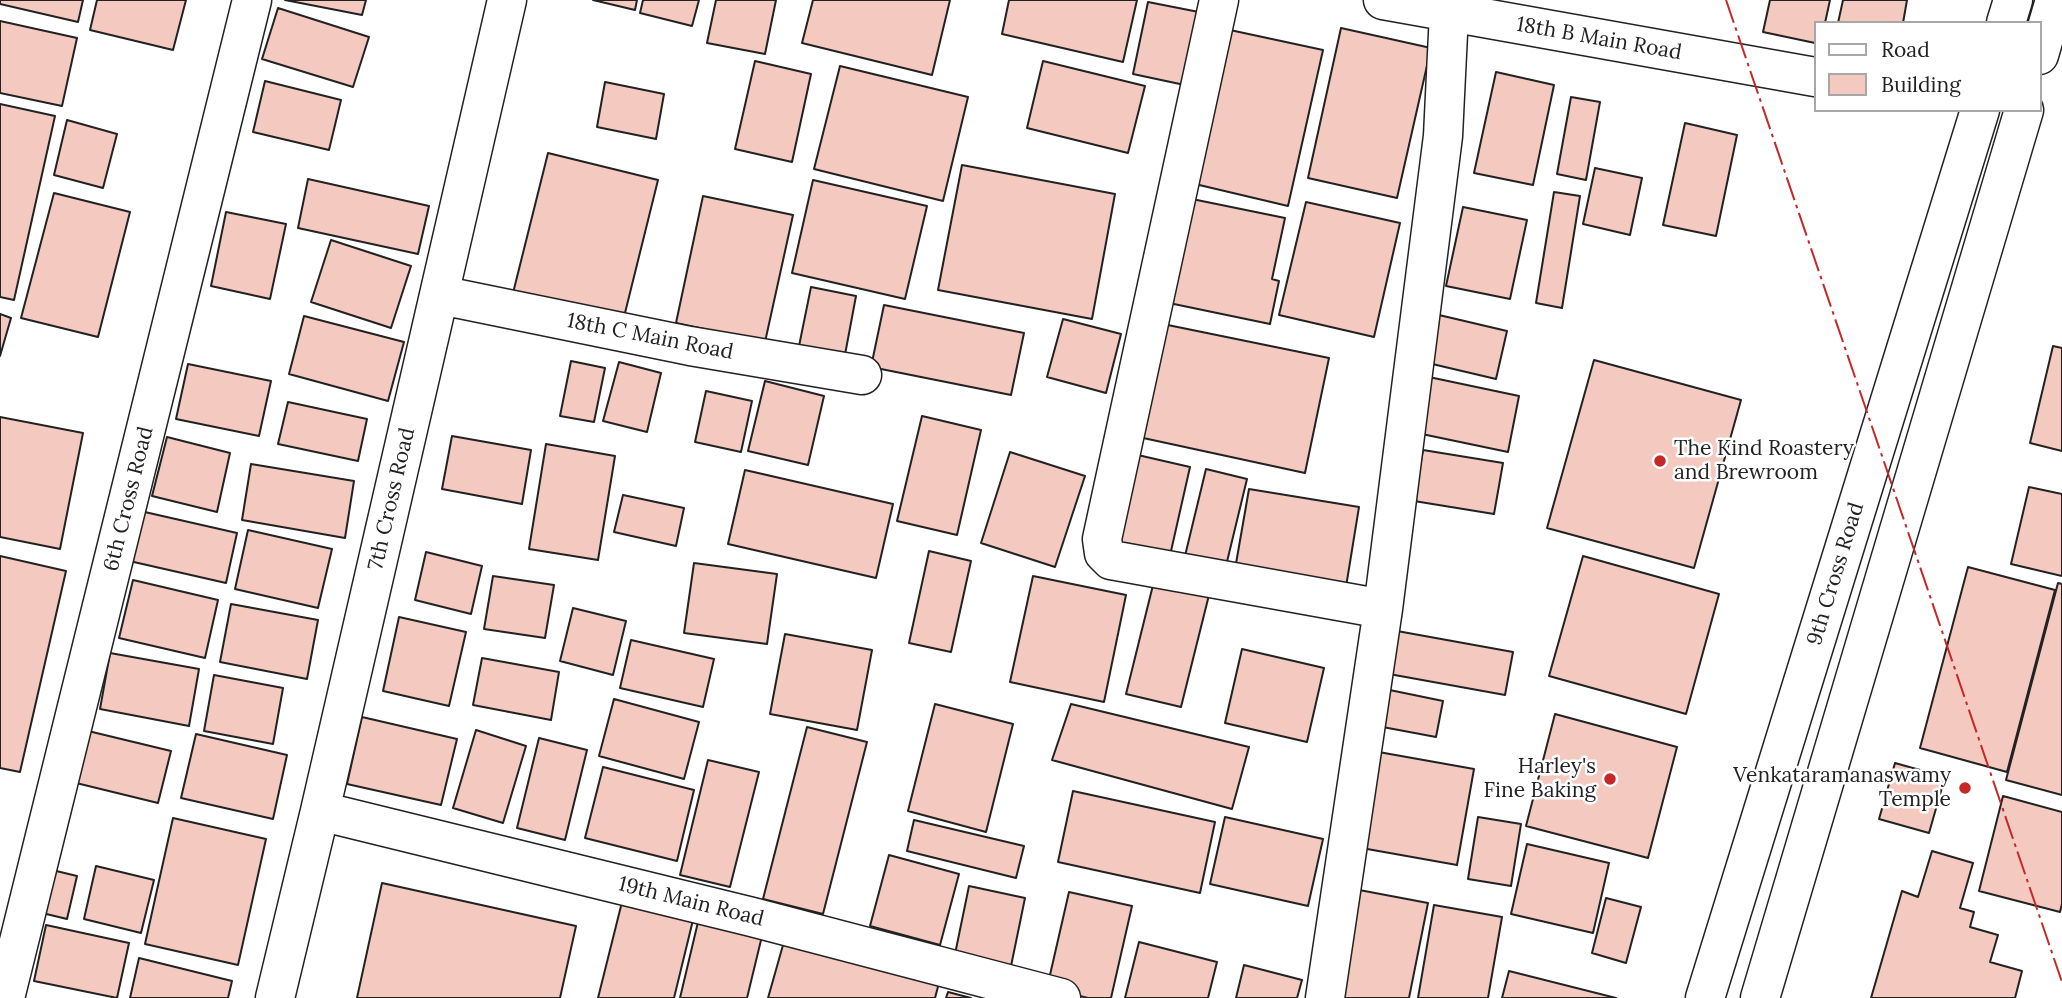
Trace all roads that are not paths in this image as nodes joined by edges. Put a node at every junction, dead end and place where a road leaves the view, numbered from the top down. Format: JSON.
{"nodes":[{"id":1,"x":252,"y":0,"type":"edge"},
{"id":2,"x":507,"y":0,"type":"edge"},
{"id":3,"x":1219,"y":0,"type":"edge"},
{"id":4,"x":1383,"y":0,"type":"edge"},
{"id":5,"x":2013,"y":0,"type":"edge"},
{"id":6,"x":2055,"y":0,"type":"edge"},
{"id":7,"x":1450,"y":13,"type":"junction"},
{"id":8,"x":2007,"y":21,"type":"edge"},
{"id":9,"x":2041,"y":48,"type":"edge"},
{"id":10,"x":1814,"y":77,"type":"edge"},
{"id":11,"x":1979,"y":112,"type":"edge"},
{"id":12,"x":2017,"y":112,"type":"edge"},
{"id":13,"x":439,"y":295,"type":"junction"},
{"id":14,"x":862,"y":375,"type":"dead end"},
{"id":15,"x":1383,"y":609,"type":"junction"},
{"id":16,"x":320,"y":811,"type":"junction"},
{"id":17,"x":5,"y":998,"type":"edge"},
{"id":18,"x":275,"y":998,"type":"edge"},
{"id":19,"x":1061,"y":998,"type":"edge"},
{"id":20,"x":1325,"y":998,"type":"edge"},
{"id":21,"x":1705,"y":998,"type":"edge"},
{"id":22,"x":1760,"y":998,"type":"edge"}],
"edges":[{"from":1,"to":17,"type":"street","name":"6th Cross Road"},
{"from":2,"to":13,"type":"street","name":"7th Cross Road"},
{"from":3,"to":15,"type":"street"},
{"from":4,"to":7,"type":"street","name":"18th B Main Road"},
{"from":5,"to":8,"type":"street"},
{"from":6,"to":9,"type":"street"},
{"from":7,"to":10,"type":"street","name":"18th B Main Road"},
{"from":7,"to":15,"type":"street"},
{"from":11,"to":21,"type":"street","name":"9th Cross Road"},
{"from":12,"to":22,"type":"street"},
{"from":13,"to":14,"type":"street","name":"18th C Main Road"},
{"from":13,"to":16,"type":"street","name":"7th Cross Road"},
{"from":15,"to":20,"type":"street"},
{"from":16,"to":18,"type":"street","name":"7th Cross Road"},
{"from":16,"to":19,"type":"street","name":"19th Main Road"}]}
